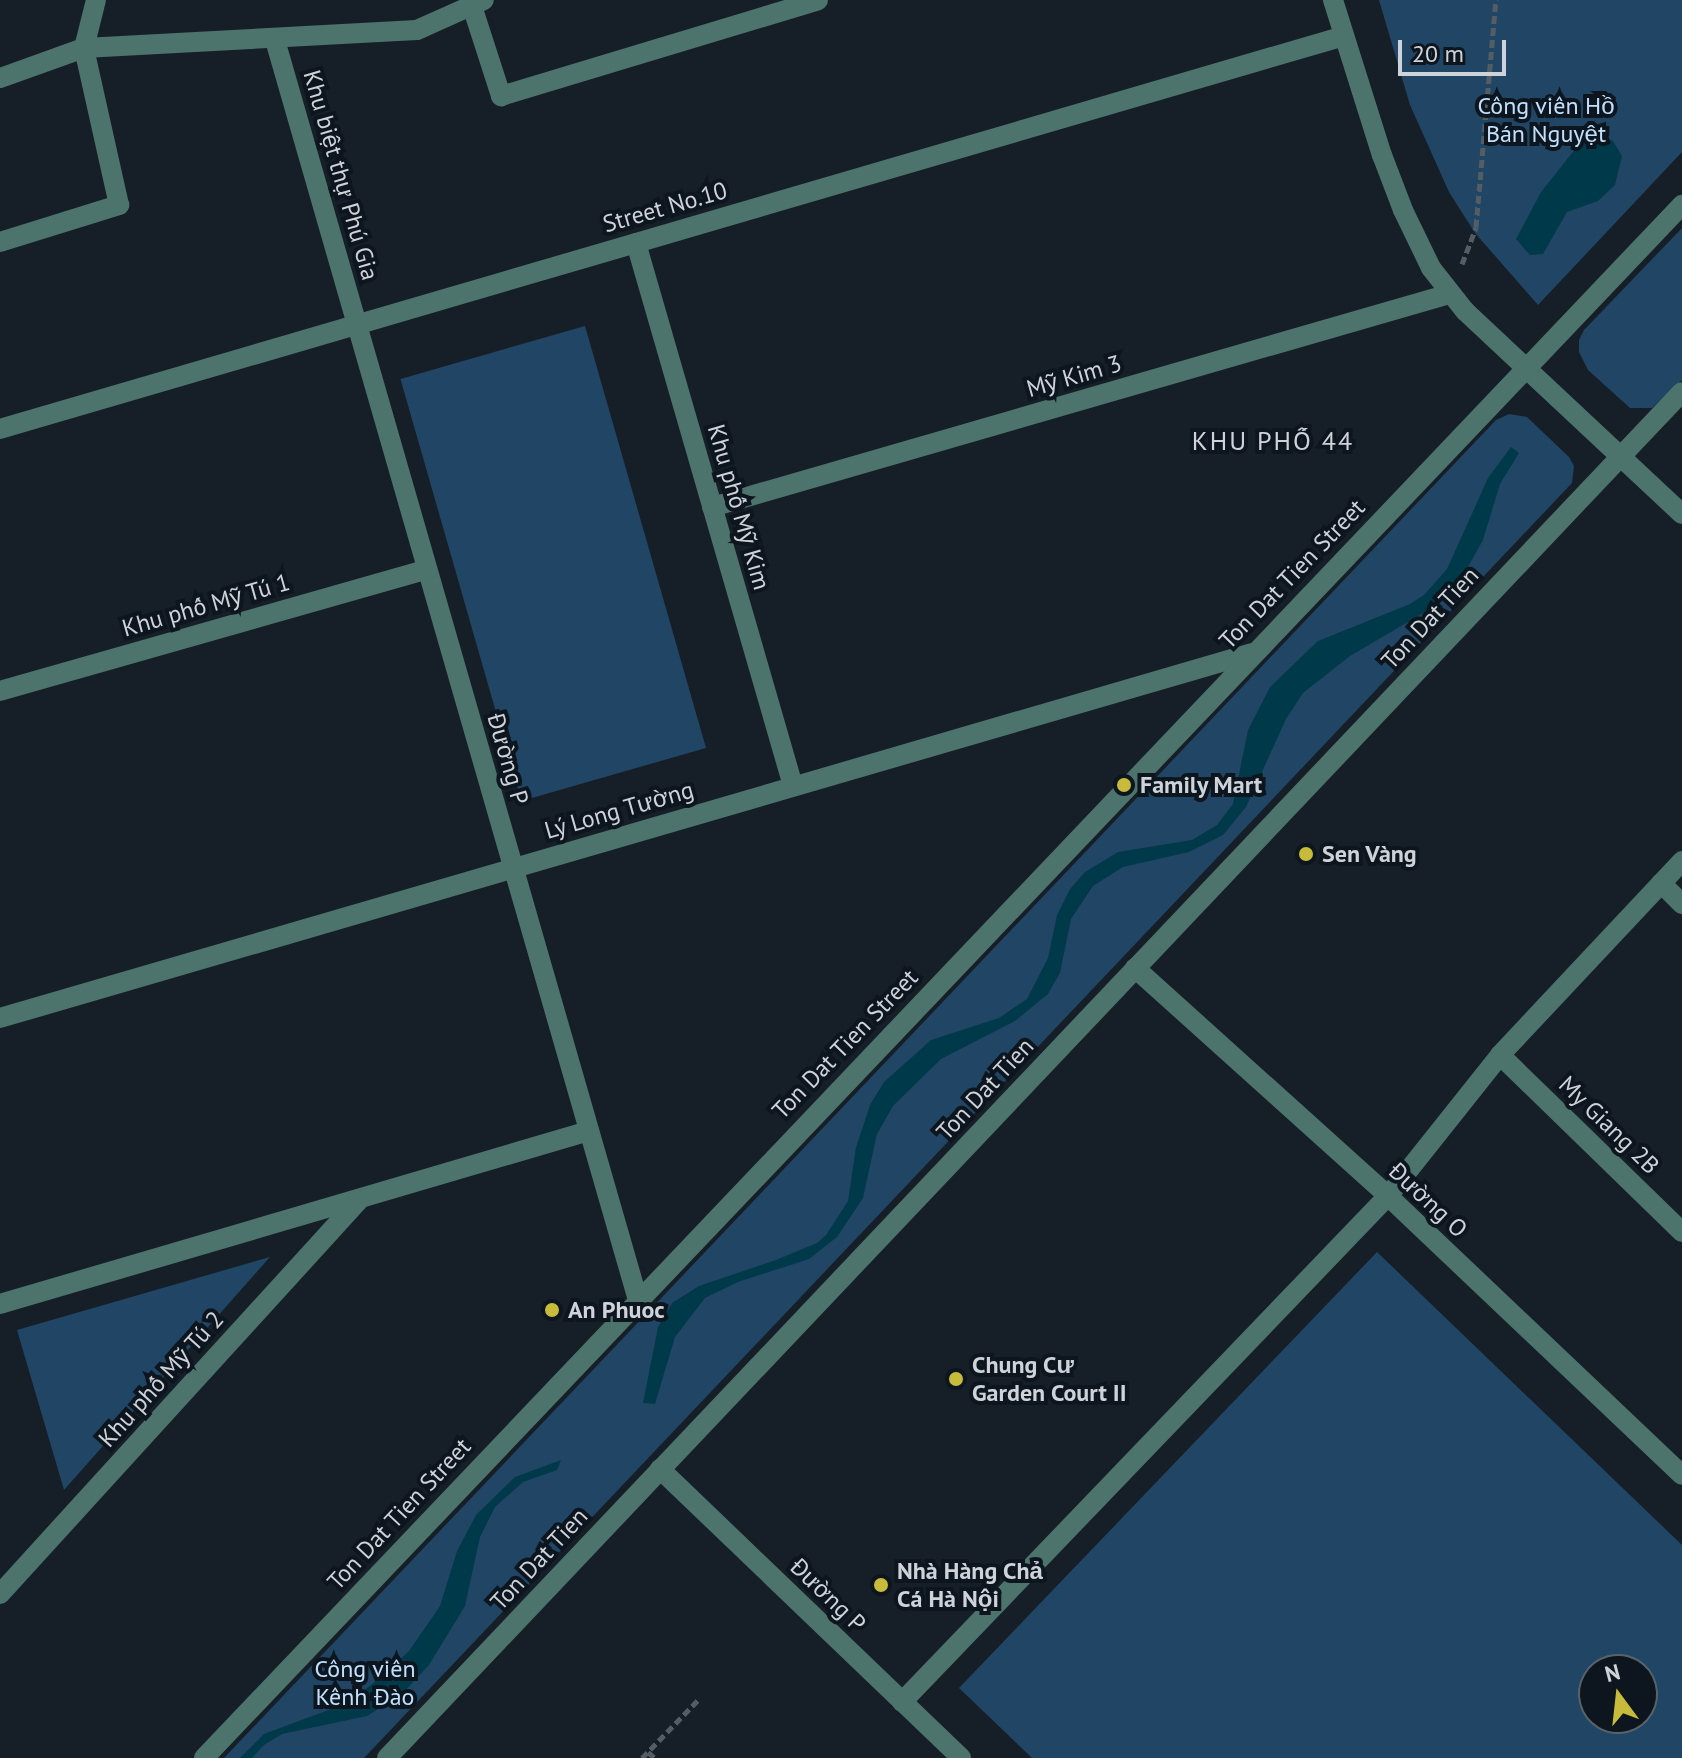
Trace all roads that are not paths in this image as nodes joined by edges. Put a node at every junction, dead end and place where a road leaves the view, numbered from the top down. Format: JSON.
{"nodes":[{"id":1,"x":96,"y":0,"type":"edge"},
{"id":2,"x":818,"y":0,"type":"edge"},
{"id":3,"x":1333,"y":0,"type":"edge"},
{"id":4,"x":478,"y":3,"type":"edge"},
{"id":5,"x":1344,"y":36,"type":"junction"},
{"id":6,"x":275,"y":40,"type":"junction"},
{"id":7,"x":84,"y":48,"type":"junction"},
{"id":8,"x":0,"y":78,"type":"edge"},
{"id":9,"x":1682,"y":205,"type":"edge"},
{"id":10,"x":0,"y":242,"type":"edge"},
{"id":11,"x":636,"y":243,"type":"junction"},
{"id":12,"x":1449,"y":294,"type":"junction"},
{"id":13,"x":356,"y":324,"type":"junction"},
{"id":14,"x":1527,"y":368,"type":"junction"},
{"id":15,"x":1682,"y":392,"type":"edge"},
{"id":16,"x":0,"y":429,"type":"edge"},
{"id":17,"x":1621,"y":456,"type":"junction"},
{"id":18,"x":712,"y":507,"type":"junction"},
{"id":19,"x":1682,"y":514,"type":"edge"},
{"id":20,"x":427,"y":569,"type":"junction"},
{"id":21,"x":1252,"y":653,"type":"junction"},
{"id":22,"x":0,"y":691,"type":"edge"},
{"id":23,"x":793,"y":786,"type":"junction"},
{"id":24,"x":1682,"y":861,"type":"edge"},
{"id":25,"x":513,"y":868,"type":"junction"},
{"id":26,"x":1661,"y":883,"type":"junction"},
{"id":27,"x":1682,"y":904,"type":"edge"},
{"id":28,"x":1135,"y":968,"type":"junction"},
{"id":29,"x":0,"y":1018,"type":"edge"},
{"id":30,"x":1500,"y":1055,"type":"junction"},
{"id":31,"x":589,"y":1131,"type":"junction"},
{"id":32,"x":1388,"y":1196,"type":"junction"},
{"id":33,"x":360,"y":1199,"type":"junction"},
{"id":34,"x":1682,"y":1232,"type":"edge"},
{"id":35,"x":638,"y":1300,"type":"junction"},
{"id":36,"x":0,"y":1304,"type":"edge"},
{"id":37,"x":660,"y":1469,"type":"junction"},
{"id":38,"x":1682,"y":1475,"type":"edge"},
{"id":39,"x":0,"y":1594,"type":"edge"},
{"id":40,"x":902,"y":1702,"type":"junction"},
{"id":41,"x":204,"y":1758,"type":"edge"},
{"id":42,"x":387,"y":1758,"type":"edge"},
{"id":43,"x":961,"y":1758,"type":"edge"}],
"edges":[{"from":1,"to":7,"type":"street"},
{"from":2,"to":4,"type":"street","name":"Khu biệt thự Phú Gia"},
{"from":3,"to":5,"type":"street"},
{"from":4,"to":6,"type":"street","name":"Khu biệt thự Phú Gia"},
{"from":5,"to":11,"type":"street","name":"Street No.10"},
{"from":5,"to":12,"type":"street"},
{"from":6,"to":7,"type":"street","name":"Khu biệt thự Phú Gia"},
{"from":6,"to":13,"type":"street","name":"Khu biệt thự Phú Gia"},
{"from":7,"to":8,"type":"street","name":"Khu biệt thự Phú Gia"},
{"from":7,"to":10,"type":"street"},
{"from":9,"to":14,"type":"street"},
{"from":11,"to":13,"type":"street","name":"Street No.10"},
{"from":11,"to":18,"type":"street","name":"Khu phố Mỹ Kim"},
{"from":12,"to":14,"type":"street"},
{"from":12,"to":18,"type":"street","name":"Mỹ Kim 3"},
{"from":13,"to":16,"type":"street","name":"Street No.10"},
{"from":13,"to":20,"type":"street","name":"Đường P"},
{"from":14,"to":17,"type":"street"},
{"from":14,"to":21,"type":"street","name":"Ton Dat Tien Street"},
{"from":15,"to":17,"type":"street","name":"Ton Dat Tien"},
{"from":17,"to":19,"type":"street"},
{"from":17,"to":28,"type":"street","name":"Ton Dat Tien"},
{"from":18,"to":23,"type":"street","name":"Khu phố Mỹ Kim"},
{"from":20,"to":22,"type":"street","name":"Khu phố Mỹ Tú 1"},
{"from":20,"to":25,"type":"street","name":"Đường P"},
{"from":21,"to":23,"type":"street","name":"Lý Long Tường"},
{"from":21,"to":35,"type":"street","name":"Ton Dat Tien Street"},
{"from":23,"to":25,"type":"street","name":"Lý Long Tường"},
{"from":24,"to":26,"type":"street"},
{"from":25,"to":29,"type":"street","name":"Lý Long Tường"},
{"from":25,"to":31,"type":"street","name":"Đường P"},
{"from":26,"to":27,"type":"street"},
{"from":26,"to":30,"type":"street"},
{"from":28,"to":32,"type":"street","name":"Đường O"},
{"from":28,"to":37,"type":"street","name":"Ton Dat Tien"},
{"from":30,"to":32,"type":"street"},
{"from":30,"to":34,"type":"street","name":"My Giang 2B"},
{"from":31,"to":33,"type":"street"},
{"from":31,"to":35,"type":"street","name":"Đường P"},
{"from":32,"to":38,"type":"street","name":"Đường O"},
{"from":32,"to":40,"type":"street"},
{"from":33,"to":36,"type":"street"},
{"from":33,"to":39,"type":"street","name":"Khu phố Mỹ Tú 2"},
{"from":35,"to":41,"type":"street","name":"Ton Dat Tien Street"},
{"from":37,"to":40,"type":"street","name":"Đường P"},
{"from":37,"to":42,"type":"street","name":"Ton Dat Tien"},
{"from":40,"to":43,"type":"street","name":"Đường P"}]}
